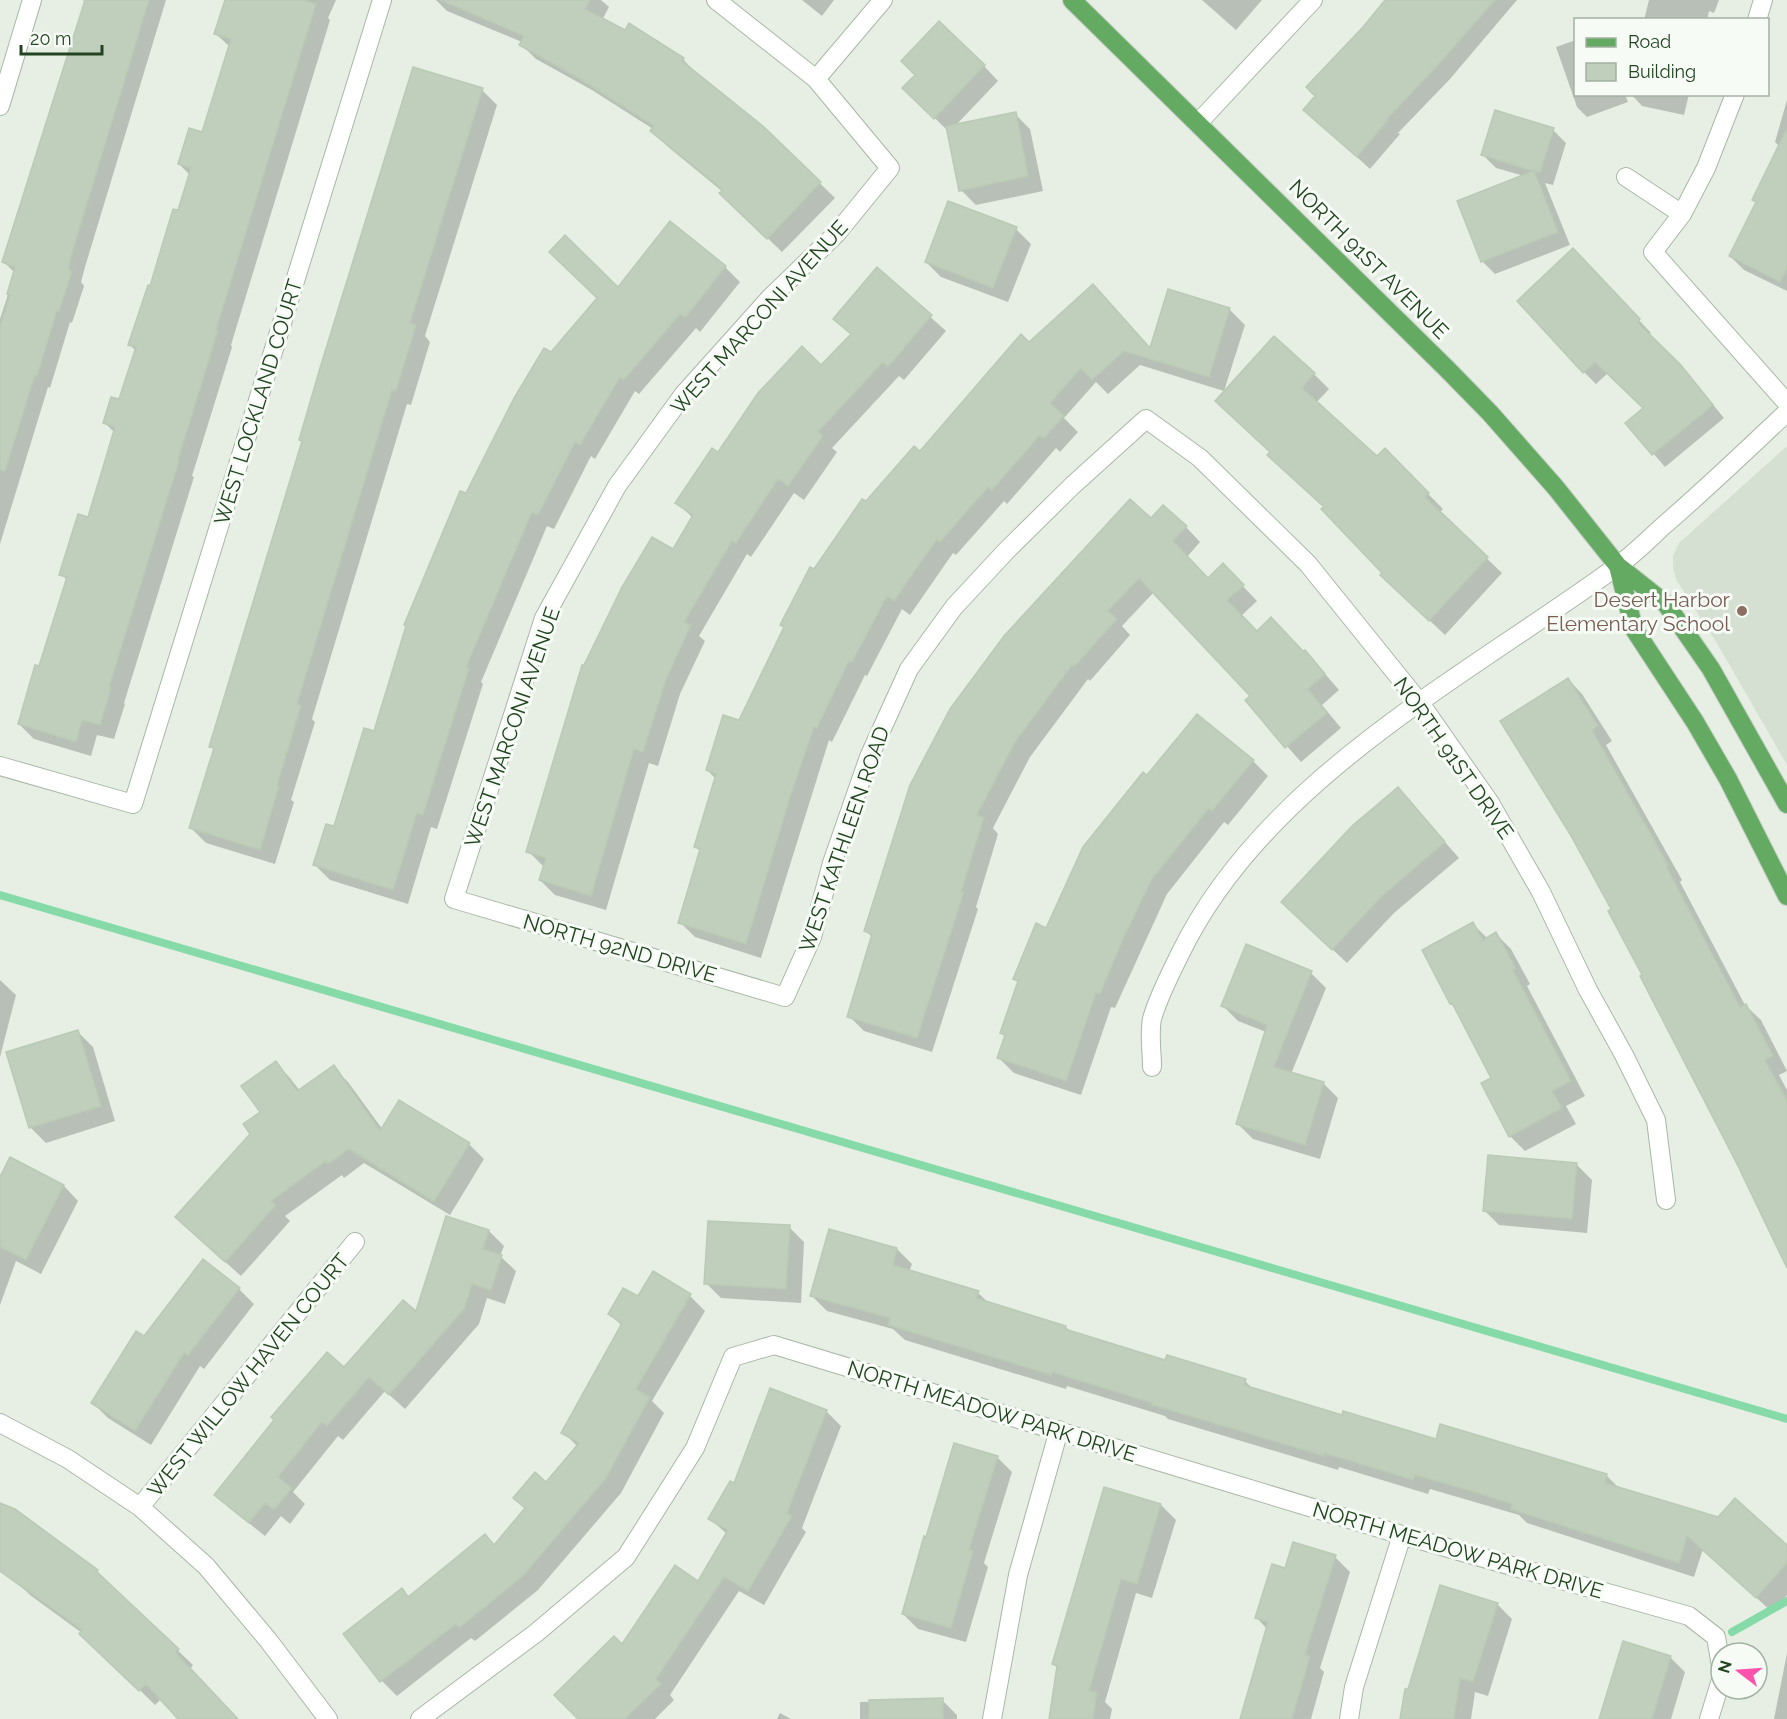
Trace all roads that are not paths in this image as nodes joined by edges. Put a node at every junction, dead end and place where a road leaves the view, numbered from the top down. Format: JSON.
{"nodes":[{"id":1,"x":32,"y":0,"type":"edge"},
{"id":2,"x":382,"y":0,"type":"edge"},
{"id":3,"x":717,"y":0,"type":"edge"},
{"id":4,"x":883,"y":0,"type":"edge"},
{"id":5,"x":1072,"y":0,"type":"edge"},
{"id":6,"x":1313,"y":0,"type":"edge"},
{"id":7,"x":1763,"y":0,"type":"edge"},
{"id":8,"x":1758,"y":18,"type":"edge"},
{"id":9,"x":816,"y":79,"type":"junction"},
{"id":10,"x":1734,"y":96,"type":"edge"},
{"id":11,"x":0,"y":106,"type":"edge"},
{"id":12,"x":1198,"y":123,"type":"junction"},
{"id":13,"x":1626,"y":177,"type":"dead end"},
{"id":14,"x":1682,"y":214,"type":"junction"},
{"id":15,"x":1787,"y":403,"type":"edge"},
{"id":16,"x":1787,"y":412,"type":"edge"},
{"id":17,"x":1146,"y":419,"type":"joint"},
{"id":18,"x":1618,"y":566,"type":"junction"},
{"id":19,"x":1420,"y":703,"type":"junction"},
{"id":20,"x":0,"y":766,"type":"edge"},
{"id":21,"x":1787,"y":804,"type":"edge"},
{"id":22,"x":1787,"y":896,"type":"edge"},
{"id":23,"x":454,"y":898,"type":"joint"},
{"id":24,"x":785,"y":997,"type":"joint"},
{"id":25,"x":1152,"y":1067,"type":"dead end"},
{"id":26,"x":1666,"y":1200,"type":"dead end"},
{"id":27,"x":356,"y":1242,"type":"dead end"},
{"id":28,"x":0,"y":1423,"type":"edge"},
{"id":29,"x":1059,"y":1430,"type":"junction"},
{"id":30,"x":140,"y":1508,"type":"junction"},
{"id":31,"x":1402,"y":1535,"type":"junction"},
{"id":32,"x":1717,"y":1641,"type":"edge"},
{"id":33,"x":1715,"y":1701,"type":"edge"},
{"id":34,"x":328,"y":1719,"type":"edge"},
{"id":35,"x":420,"y":1719,"type":"edge"},
{"id":36,"x":992,"y":1719,"type":"edge"},
{"id":37,"x":1349,"y":1719,"type":"edge"},
{"id":38,"x":1709,"y":1719,"type":"edge"}],
"edges":[{"from":1,"to":11,"type":"street"},
{"from":2,"to":20,"type":"street","name":"WEST LOCKLAND COURT"},
{"from":3,"to":9,"type":"street"},
{"from":4,"to":9,"type":"street"},
{"from":5,"to":12,"type":"main road","name":"NORTH 91ST AVENUE"},
{"from":6,"to":12,"type":"street"},
{"from":7,"to":8,"type":"street"},
{"from":9,"to":23,"type":"street","name":"WEST MARCONI AVENUE"},
{"from":10,"to":14,"type":"street"},
{"from":12,"to":18,"type":"main road","name":"NORTH 91ST AVENUE"},
{"from":13,"to":14,"type":"street"},
{"from":14,"to":15,"type":"street"},
{"from":16,"to":18,"type":"street"},
{"from":17,"to":19,"type":"street","name":"NORTH 91ST DRIVE"},
{"from":17,"to":24,"type":"street","name":"WEST KATHLEEN ROAD"},
{"from":18,"to":19,"type":"street"},
{"from":18,"to":21,"type":"main road","name":"NORTH 91ST AVENUE"},
{"from":18,"to":22,"type":"main road","name":"NORTH 91ST AVENUE"},
{"from":19,"to":25,"type":"street"},
{"from":19,"to":26,"type":"street","name":"NORTH 91ST DRIVE"},
{"from":23,"to":24,"type":"street","name":"NORTH 92ND DRIVE"},
{"from":27,"to":30,"type":"street","name":"WEST WILLOW HAVEN COURT"},
{"from":28,"to":30,"type":"street"},
{"from":29,"to":31,"type":"street","name":"NORTH MEADOW PARK DRIVE"},
{"from":29,"to":35,"type":"street","name":"NORTH MEADOW PARK DRIVE"},
{"from":29,"to":36,"type":"street"},
{"from":30,"to":34,"type":"street"},
{"from":31,"to":32,"type":"street","name":"NORTH MEADOW PARK DRIVE"},
{"from":31,"to":37,"type":"street"},
{"from":33,"to":38,"type":"street"}]}
